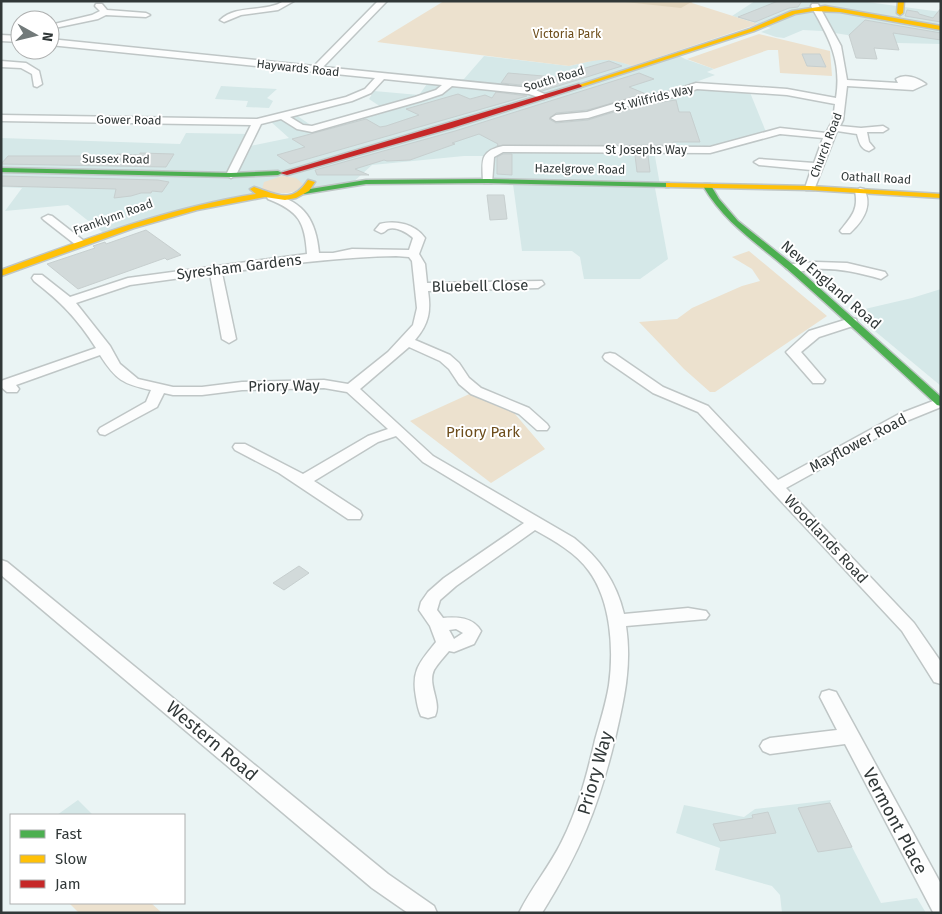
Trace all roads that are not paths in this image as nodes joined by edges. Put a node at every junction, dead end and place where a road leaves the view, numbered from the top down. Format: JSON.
{"nodes":[{"id":1,"x":290,"y":1,"type":"edge"},
{"id":2,"x":383,"y":1,"type":"edge"},
{"id":3,"x":816,"y":7,"type":"edge"},
{"id":4,"x":900,"y":7,"type":"edge"},
{"id":5,"x":146,"y":15,"type":"dead end"},
{"id":6,"x":885,"y":19,"type":"junction"},
{"id":7,"x":224,"y":20,"type":"dead end"},
{"id":8,"x":916,"y":24,"type":"junction"},
{"id":9,"x":60,"y":25,"type":"edge"},
{"id":10,"x":941,"y":28,"type":"edge"},
{"id":11,"x":60,"y":43,"type":"edge"},
{"id":12,"x":1,"y":64,"type":"edge"},
{"id":13,"x":315,"y":70,"type":"junction"},
{"id":14,"x":381,"y":76,"type":"junction"},
{"id":15,"x":842,"y":83,"type":"junction"},
{"id":16,"x":37,"y":84,"type":"dead end"},
{"id":17,"x":449,"y":84,"type":"junction"},
{"id":18,"x":903,"y":86,"type":"dead end"},
{"id":19,"x":544,"y":96,"type":"junction"},
{"id":20,"x":842,"y":102,"type":"junction"},
{"id":21,"x":283,"y":116,"type":"junction"},
{"id":22,"x":1,"y":118,"type":"edge"},
{"id":23,"x":556,"y":118,"type":"dead end"},
{"id":24,"x":258,"y":122,"type":"junction"},
{"id":25,"x":883,"y":130,"type":"dead end"},
{"id":26,"x":862,"y":131,"type":"junction"},
{"id":27,"x":831,"y":132,"type":"junction"},
{"id":28,"x":869,"y":148,"type":"dead end"},
{"id":29,"x":759,"y":162,"type":"dead end"},
{"id":30,"x":320,"y":164,"type":"junction"},
{"id":31,"x":819,"y":167,"type":"junction"},
{"id":32,"x":1,"y":170,"type":"edge"},
{"id":33,"x":281,"y":173,"type":"junction"},
{"id":34,"x":231,"y":175,"type":"junction"},
{"id":35,"x":308,"y":179,"type":"junction"},
{"id":36,"x":488,"y":181,"type":"junction"},
{"id":37,"x":350,"y":185,"type":"junction"},
{"id":38,"x":254,"y":186,"type":"junction"},
{"id":39,"x":707,"y":186,"type":"junction"},
{"id":40,"x":810,"y":188,"type":"junction"},
{"id":41,"x":860,"y":191,"type":"junction"},
{"id":42,"x":268,"y":196,"type":"junction"},
{"id":43,"x":941,"y":196,"type":"edge"},
{"id":44,"x":237,"y":198,"type":"junction"},
{"id":45,"x":298,"y":198,"type":"junction"},
{"id":46,"x":48,"y":218,"type":"dead end"},
{"id":47,"x":381,"y":230,"type":"dead end"},
{"id":48,"x":846,"y":231,"type":"dead end"},
{"id":49,"x":80,"y":244,"type":"junction"},
{"id":50,"x":413,"y":254,"type":"junction"},
{"id":51,"x":313,"y":257,"type":"junction"},
{"id":52,"x":792,"y":268,"type":"junction"},
{"id":53,"x":215,"y":270,"type":"junction"},
{"id":54,"x":1,"y":273,"type":"edge"},
{"id":55,"x":881,"y":275,"type":"dead end"},
{"id":56,"x":38,"y":278,"type":"dead end"},
{"id":57,"x":538,"y":284,"type":"dead end"},
{"id":58,"x":422,"y":287,"type":"junction"},
{"id":59,"x":68,"y":302,"type":"junction"},
{"id":60,"x":851,"y":322,"type":"junction"},
{"id":61,"x":228,"y":339,"type":"dead end"},
{"id":62,"x":407,"y":341,"type":"junction"},
{"id":63,"x":105,"y":350,"type":"junction"},
{"id":64,"x":610,"y":357,"type":"dead end"},
{"id":65,"x":818,"y":380,"type":"dead end"},
{"id":66,"x":12,"y":389,"type":"dead end"},
{"id":67,"x":159,"y":389,"type":"junction"},
{"id":68,"x":351,"y":389,"type":"junction"},
{"id":69,"x":940,"y":402,"type":"edge"},
{"id":70,"x":542,"y":427,"type":"dead end"},
{"id":71,"x":105,"y":431,"type":"dead end"},
{"id":72,"x":398,"y":431,"type":"junction"},
{"id":73,"x":240,"y":447,"type":"dead end"},
{"id":74,"x":303,"y":480,"type":"junction"},
{"id":75,"x":778,"y":487,"type":"junction"},
{"id":76,"x":354,"y":515,"type":"dead end"},
{"id":77,"x":534,"y":523,"type":"junction"},
{"id":78,"x":1,"y":566,"type":"edge"},
{"id":79,"x":700,"y":615,"type":"dead end"},
{"id":80,"x":616,"y":621,"type":"junction"},
{"id":81,"x":438,"y":625,"type":"junction"},
{"id":82,"x":445,"y":643,"type":"junction"},
{"id":83,"x":941,"y":677,"type":"edge"},
{"id":84,"x":829,"y":697,"type":"dead end"},
{"id":85,"x":428,"y":711,"type":"dead end"},
{"id":86,"x":849,"y":736,"type":"junction"},
{"id":87,"x":770,"y":746,"type":"dead end"},
{"id":88,"x":941,"y":906,"type":"edge"},
{"id":89,"x":426,"y":913,"type":"edge"},
{"id":90,"x":530,"y":913,"type":"edge"}],
"edges":[{"from":1,"to":7,"type":"street"},
{"from":2,"to":13,"type":"street"},
{"from":3,"to":6,"type":"main road"},
{"from":3,"to":15,"type":"street","name":"Church Road"},
{"from":3,"to":19,"type":"main road","name":"South Road"},
{"from":4,"to":6,"type":"main road"},
{"from":4,"to":8,"type":"main road"},
{"from":5,"to":9,"type":"street"},
{"from":6,"to":8,"type":"main road"},
{"from":8,"to":10,"type":"main road"},
{"from":11,"to":13,"type":"street","name":"Haywards Road"},
{"from":12,"to":16,"type":"street"},
{"from":13,"to":14,"type":"street","name":"Haywards Road"},
{"from":14,"to":17,"type":"street","name":"Haywards Road"},
{"from":14,"to":21,"type":"street","name":"Gower Road"},
{"from":15,"to":18,"type":"street"},
{"from":15,"to":20,"type":"street","name":"Church Road"},
{"from":17,"to":19,"type":"street","name":"Haywards Road"},
{"from":17,"to":21,"type":"street"},
{"from":19,"to":30,"type":"main road","name":"South Road"},
{"from":20,"to":23,"type":"street","name":"St Wilfrids Way"},
{"from":20,"to":27,"type":"street","name":"Church Road"},
{"from":21,"to":24,"type":"street","name":"Gower Road"},
{"from":22,"to":24,"type":"street","name":"Gower Road"},
{"from":24,"to":34,"type":"street"},
{"from":25,"to":26,"type":"street"},
{"from":26,"to":27,"type":"street"},
{"from":26,"to":28,"type":"street"},
{"from":27,"to":31,"type":"street","name":"Church Road"},
{"from":27,"to":36,"type":"street","name":"St Josephs Way"},
{"from":29,"to":31,"type":"street"},
{"from":30,"to":33,"type":"main road","name":"South Road"},
{"from":30,"to":35,"type":"main road","name":"South Road"},
{"from":31,"to":40,"type":"street","name":"Church Road"},
{"from":32,"to":34,"type":"main road","name":"Sussex Road"},
{"from":33,"to":34,"type":"main road","name":"Sussex Road"},
{"from":33,"to":35,"type":"main road","name":"Hazelgrove Road"},
{"from":33,"to":38,"type":"main road","name":"Franklynn Road"},
{"from":34,"to":38,"type":"main road","name":"Sussex Road"},
{"from":35,"to":37,"type":"main road","name":"Hazelgrove Road"},
{"from":35,"to":45,"type":"main road","name":"South Road"},
{"from":36,"to":37,"type":"main road","name":"Hazelgrove Road"},
{"from":36,"to":39,"type":"main road","name":"Hazelgrove Road"},
{"from":37,"to":45,"type":"main road","name":"Hazelgrove Road"},
{"from":38,"to":42,"type":"main road","name":"Sussex Road"},
{"from":38,"to":44,"type":"main road","name":"Franklynn Road"},
{"from":39,"to":40,"type":"main road","name":"Hazelgrove Road"},
{"from":39,"to":52,"type":"main road","name":"New England Road"},
{"from":40,"to":41,"type":"main road","name":"Oathall Road"},
{"from":41,"to":43,"type":"main road","name":"Oathall Road"},
{"from":41,"to":48,"type":"street"},
{"from":42,"to":44,"type":"main road","name":"Franklynn Road"},
{"from":42,"to":45,"type":"main road","name":"Hazelgrove Road"},
{"from":44,"to":49,"type":"main road","name":"Franklynn Road"},
{"from":45,"to":51,"type":"street"},
{"from":46,"to":49,"type":"street"},
{"from":47,"to":50,"type":"street"},
{"from":49,"to":54,"type":"main road","name":"Franklynn Road"},
{"from":50,"to":51,"type":"street","name":"Syresham Gardens"},
{"from":50,"to":58,"type":"street"},
{"from":51,"to":53,"type":"street","name":"Syresham Gardens"},
{"from":52,"to":55,"type":"street"},
{"from":52,"to":60,"type":"main road","name":"New England Road"},
{"from":53,"to":59,"type":"street","name":"Syresham Gardens"},
{"from":53,"to":61,"type":"street"},
{"from":56,"to":59,"type":"street","name":"Priory Way"},
{"from":57,"to":58,"type":"street","name":"Bluebell Close"},
{"from":58,"to":62,"type":"street"},
{"from":59,"to":63,"type":"street","name":"Priory Way"},
{"from":60,"to":65,"type":"street"},
{"from":60,"to":69,"type":"main road","name":"New England Road"},
{"from":62,"to":68,"type":"street"},
{"from":62,"to":70,"type":"street"},
{"from":63,"to":66,"type":"street"},
{"from":63,"to":67,"type":"street","name":"Priory Way"},
{"from":64,"to":75,"type":"street","name":"Woodlands Road"},
{"from":67,"to":68,"type":"street","name":"Priory Way"},
{"from":67,"to":71,"type":"street"},
{"from":68,"to":72,"type":"street","name":"Priory Way"},
{"from":69,"to":75,"type":"street","name":"Mayflower Road"},
{"from":72,"to":74,"type":"street"},
{"from":72,"to":77,"type":"street","name":"Priory Way"},
{"from":73,"to":74,"type":"street"},
{"from":74,"to":76,"type":"street"},
{"from":75,"to":83,"type":"street","name":"Woodlands Road"},
{"from":77,"to":80,"type":"street","name":"Priory Way"},
{"from":77,"to":81,"type":"street"},
{"from":78,"to":89,"type":"street","name":"Western Road"},
{"from":79,"to":80,"type":"street"},
{"from":80,"to":90,"type":"street","name":"Priory Way"},
{"from":81,"to":82,"type":"street"},
{"from":81,"to":82,"type":"street"},
{"from":82,"to":85,"type":"street"},
{"from":84,"to":86,"type":"street","name":"Vermont Place"},
{"from":86,"to":87,"type":"street"},
{"from":86,"to":88,"type":"street","name":"Vermont Place"}]}
